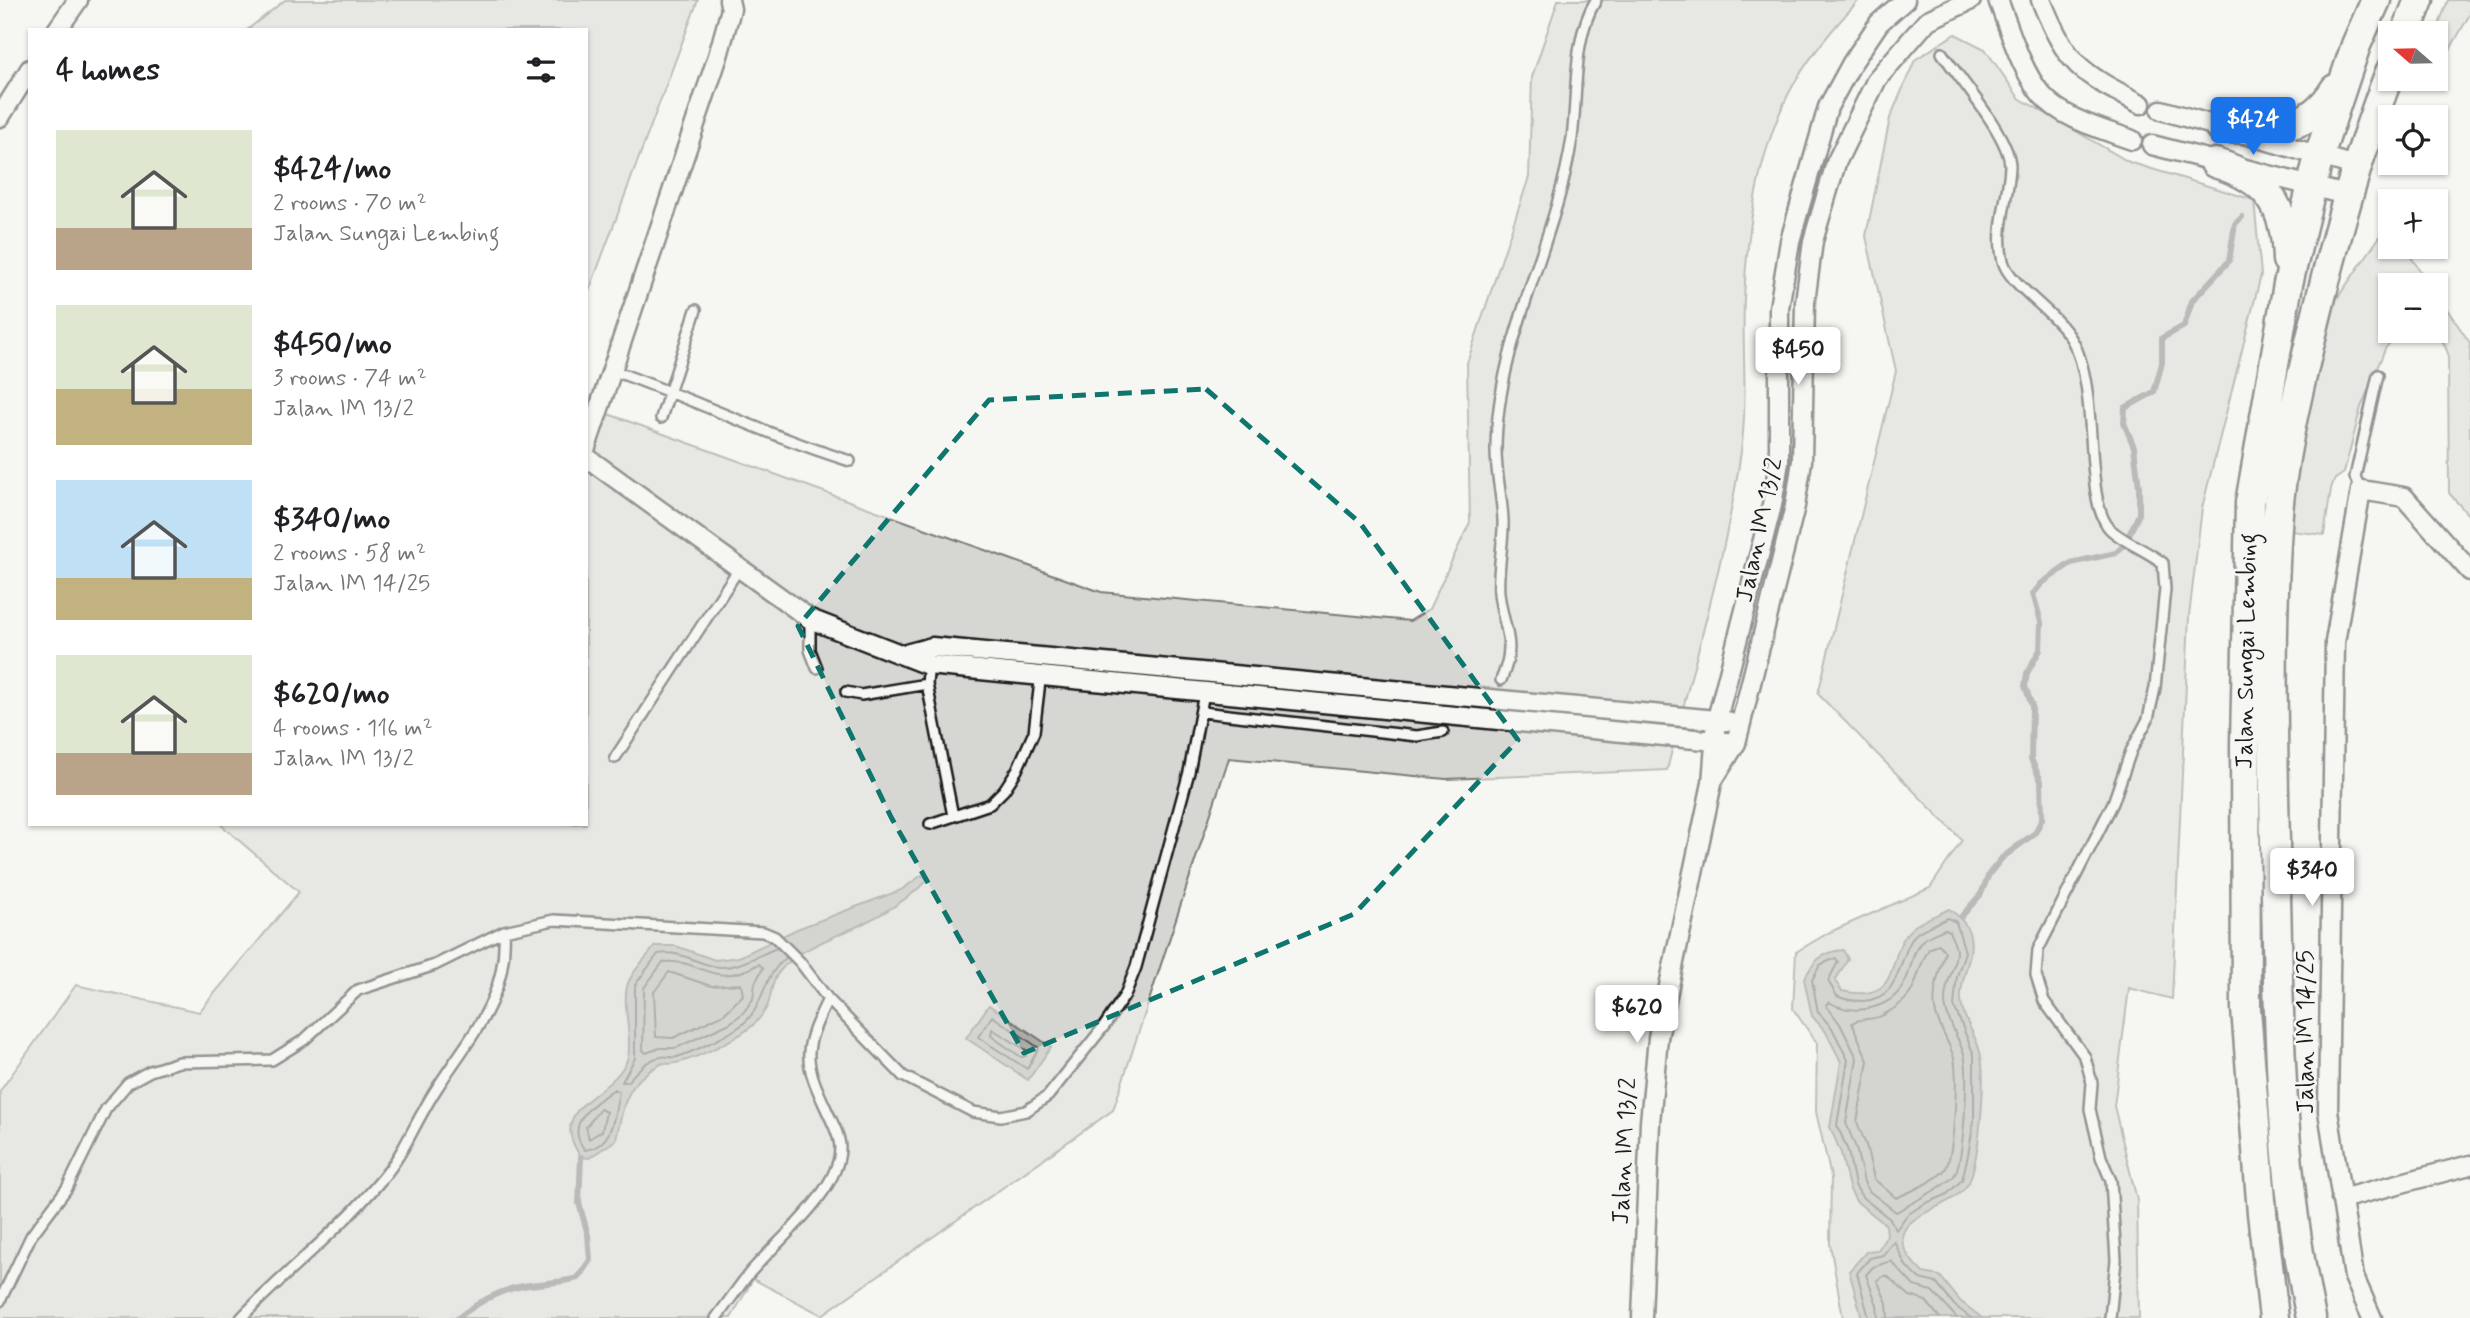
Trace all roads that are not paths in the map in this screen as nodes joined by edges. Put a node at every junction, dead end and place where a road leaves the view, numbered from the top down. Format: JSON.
{"nodes":[{"id":1,"x":78,"y":0,"type":"edge"},
{"id":2,"x":729,"y":0,"type":"edge"},
{"id":3,"x":1596,"y":0,"type":"edge"},
{"id":4,"x":1905,"y":0,"type":"edge"},
{"id":5,"x":1970,"y":0,"type":"edge"},
{"id":6,"x":1998,"y":0,"type":"edge"},
{"id":7,"x":2041,"y":0,"type":"edge"},
{"id":8,"x":2376,"y":0,"type":"edge"},
{"id":9,"x":2419,"y":0,"type":"edge"},
{"id":10,"x":2411,"y":21,"type":"edge"},
{"id":11,"x":58,"y":28,"type":"edge"},
{"id":12,"x":2356,"y":45,"type":"junction"},
{"id":13,"x":1942,"y":53,"type":"dead end"},
{"id":14,"x":28,"y":72,"type":"edge"},
{"id":15,"x":2383,"y":91,"type":"edge"},
{"id":16,"x":2141,"y":104,"type":"dead end"},
{"id":17,"x":2161,"y":110,"type":"dead end"},
{"id":18,"x":0,"y":117,"type":"edge"},
{"id":19,"x":2220,"y":128,"type":"junction"},
{"id":20,"x":2132,"y":140,"type":"dead end"},
{"id":21,"x":2152,"y":145,"type":"dead end"},
{"id":22,"x":2319,"y":156,"type":"junction"},
{"id":23,"x":2215,"y":163,"type":"junction"},
{"id":24,"x":2356,"y":166,"type":"junction"},
{"id":25,"x":2312,"y":186,"type":"junction"},
{"id":26,"x":2346,"y":195,"type":"junction"},
{"id":27,"x":2288,"y":284,"type":"junction"},
{"id":28,"x":696,"y":310,"type":"dead end"},
{"id":29,"x":614,"y":372,"type":"junction"},
{"id":30,"x":2378,"y":375,"type":"dead end"},
{"id":31,"x":670,"y":391,"type":"junction"},
{"id":32,"x":661,"y":418,"type":"dead end"},
{"id":33,"x":588,"y":442,"type":"edge"},
{"id":34,"x":588,"y":458,"type":"edge"},
{"id":35,"x":850,"y":461,"type":"dead end"},
{"id":36,"x":2361,"y":490,"type":"junction"},
{"id":37,"x":738,"y":569,"type":"junction"},
{"id":38,"x":2470,"y":571,"type":"edge"},
{"id":39,"x":810,"y":619,"type":"junction"},
{"id":40,"x":932,"y":647,"type":"junction"},
{"id":41,"x":902,"y":656,"type":"junction"},
{"id":42,"x":1044,"y":658,"type":"junction"},
{"id":43,"x":928,"y":665,"type":"junction"},
{"id":44,"x":817,"y":668,"type":"dead end"},
{"id":45,"x":1159,"y":669,"type":"junction"},
{"id":46,"x":1040,"y":676,"type":"junction"},
{"id":47,"x":1501,"y":680,"type":"dead end"},
{"id":48,"x":927,"y":684,"type":"junction"},
{"id":49,"x":1321,"y":685,"type":"junction"},
{"id":50,"x":1157,"y":688,"type":"junction"},
{"id":51,"x":846,"y":692,"type":"dead end"},
{"id":52,"x":1204,"y":693,"type":"junction"},
{"id":53,"x":1318,"y":704,"type":"junction"},
{"id":54,"x":1202,"y":712,"type":"junction"},
{"id":55,"x":1717,"y":719,"type":"junction"},
{"id":56,"x":1740,"y":723,"type":"junction"},
{"id":57,"x":1443,"y":732,"type":"dead end"},
{"id":58,"x":1713,"y":741,"type":"junction"},
{"id":59,"x":1736,"y":743,"type":"junction"},
{"id":60,"x":615,"y":758,"type":"dead end"},
{"id":61,"x":1712,"y":783,"type":"junction"},
{"id":62,"x":953,"y":816,"type":"junction"},
{"id":63,"x":930,"y":824,"type":"dead end"},
{"id":64,"x":504,"y":931,"type":"junction"},
{"id":65,"x":828,"y":999,"type":"junction"},
{"id":66,"x":2470,"y":1166,"type":"edge"},
{"id":67,"x":2341,"y":1199,"type":"junction"},
{"id":68,"x":0,"y":1301,"type":"edge"},
{"id":69,"x":241,"y":1318,"type":"edge"},
{"id":70,"x":716,"y":1318,"type":"edge"},
{"id":71,"x":1642,"y":1318,"type":"edge"},
{"id":72,"x":2110,"y":1318,"type":"edge"},
{"id":73,"x":2274,"y":1318,"type":"edge"},
{"id":74,"x":2311,"y":1318,"type":"edge"},
{"id":75,"x":2372,"y":1318,"type":"edge"}],
"edges":[{"from":1,"to":11,"type":"street"},
{"from":2,"to":29,"type":"street"},
{"from":3,"to":47,"type":"lane"},
{"from":4,"to":55,"type":"street","name":"Jalan IM 13/2"},
{"from":5,"to":56,"type":"street","name":"Jalan IM 13/2"},
{"from":6,"to":20,"type":"street"},
{"from":7,"to":16,"type":"street"},
{"from":8,"to":12,"type":"main road","name":"Jalan Sungai Lembing"},
{"from":9,"to":10,"type":"main road"},
{"from":12,"to":19,"type":"main road"},
{"from":12,"to":22,"type":"main road","name":"Jalan Sungai Lembing"},
{"from":13,"to":72,"type":"lane"},
{"from":14,"to":18,"type":"street"},
{"from":15,"to":24,"type":"main road","name":"Jalan Sungai Lembing"},
{"from":17,"to":19,"type":"street"},
{"from":19,"to":22,"type":"street"},
{"from":21,"to":23,"type":"street"},
{"from":22,"to":24,"type":"street"},
{"from":22,"to":25,"type":"main road","name":"Jalan Sungai Lembing"},
{"from":23,"to":25,"type":"street"},
{"from":23,"to":27,"type":"main road"},
{"from":24,"to":26,"type":"main road","name":"Jalan Sungai Lembing"},
{"from":25,"to":26,"type":"street"},
{"from":25,"to":27,"type":"main road","name":"Jalan Sungai Lembing"},
{"from":26,"to":74,"type":"main road","name":"Jalan Sungai Lembing"},
{"from":27,"to":73,"type":"main road","name":"Jalan Sungai Lembing"},
{"from":28,"to":31,"type":"lane"},
{"from":29,"to":31,"type":"lane"},
{"from":29,"to":33,"type":"street"},
{"from":30,"to":36,"type":"lane"},
{"from":31,"to":32,"type":"lane"},
{"from":31,"to":35,"type":"lane"},
{"from":34,"to":37,"type":"street"},
{"from":36,"to":38,"type":"street"},
{"from":36,"to":67,"type":"street","name":"Jalan IM 14/25"},
{"from":37,"to":39,"type":"street"},
{"from":37,"to":60,"type":"lane"},
{"from":39,"to":41,"type":"street"},
{"from":39,"to":44,"type":"lane"},
{"from":40,"to":41,"type":"street"},
{"from":40,"to":42,"type":"street"},
{"from":40,"to":43,"type":"lane"},
{"from":41,"to":43,"type":"street"},
{"from":42,"to":45,"type":"street"},
{"from":42,"to":46,"type":"lane"},
{"from":43,"to":46,"type":"street"},
{"from":43,"to":48,"type":"lane"},
{"from":45,"to":49,"type":"street"},
{"from":45,"to":50,"type":"street"},
{"from":46,"to":50,"type":"street"},
{"from":46,"to":62,"type":"lane"},
{"from":48,"to":51,"type":"lane"},
{"from":48,"to":62,"type":"lane"},
{"from":49,"to":53,"type":"street"},
{"from":49,"to":55,"type":"street"},
{"from":50,"to":52,"type":"street"},
{"from":52,"to":53,"type":"street"},
{"from":52,"to":54,"type":"lane"},
{"from":53,"to":58,"type":"street"},
{"from":54,"to":57,"type":"lane"},
{"from":54,"to":65,"type":"lane"},
{"from":55,"to":56,"type":"street"},
{"from":55,"to":58,"type":"street","name":"Jalan IM 13/2"},
{"from":56,"to":59,"type":"street","name":"Jalan IM 13/2"},
{"from":58,"to":59,"type":"street"},
{"from":58,"to":61,"type":"street","name":"Jalan IM 13/2"},
{"from":59,"to":61,"type":"street","name":"Jalan IM 13/2"},
{"from":61,"to":71,"type":"street","name":"Jalan IM 13/2"},
{"from":62,"to":63,"type":"lane"},
{"from":64,"to":65,"type":"lane"},
{"from":64,"to":68,"type":"lane"},
{"from":64,"to":69,"type":"lane"},
{"from":65,"to":70,"type":"lane"},
{"from":66,"to":67,"type":"street"},
{"from":67,"to":75,"type":"street","name":"Jalan IM 14/25"}]}
